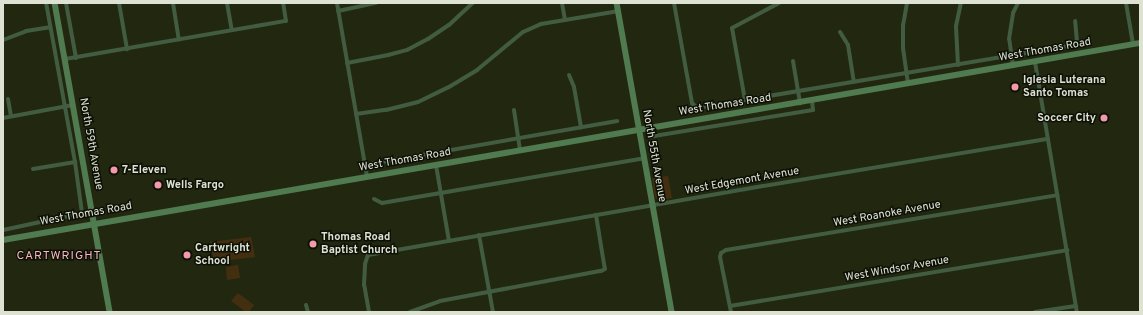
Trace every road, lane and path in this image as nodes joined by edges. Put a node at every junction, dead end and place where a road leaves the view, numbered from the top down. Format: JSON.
{"nodes":[{"id":1,"x":46,"y":3,"type":"edge"},
{"id":2,"x":55,"y":3,"type":"edge"},
{"id":3,"x":66,"y":3,"type":"edge"},
{"id":4,"x":118,"y":3,"type":"edge"},
{"id":5,"x":173,"y":3,"type":"edge"},
{"id":6,"x":283,"y":3,"type":"edge"},
{"id":7,"x":337,"y":3,"type":"edge"},
{"id":8,"x":376,"y":3,"type":"edge"},
{"id":9,"x":473,"y":3,"type":"edge"},
{"id":10,"x":562,"y":3,"type":"edge"},
{"id":11,"x":617,"y":3,"type":"edge"},
{"id":12,"x":674,"y":3,"type":"edge"},
{"id":13,"x":779,"y":3,"type":"edge"},
{"id":14,"x":907,"y":3,"type":"edge"},
{"id":15,"x":961,"y":3,"type":"edge"},
{"id":16,"x":1018,"y":3,"type":"edge"},
{"id":17,"x":1126,"y":3,"type":"edge"},
{"id":18,"x":227,"y":4,"type":"edge"},
{"id":19,"x":338,"y":10,"type":"junction"},
{"id":20,"x":619,"y":11,"type":"junction"},
{"id":21,"x":565,"y":20,"type":"junction"},
{"id":22,"x":1075,"y":21,"type":"dead end"},
{"id":23,"x":50,"y":27,"type":"junction"},
{"id":24,"x":232,"y":30,"type":"junction"},
{"id":25,"x":840,"y":32,"type":"dead end"},
{"id":26,"x":3,"y":40,"type":"edge"},
{"id":27,"x":179,"y":40,"type":"junction"},
{"id":28,"x":1140,"y":43,"type":"edge"},
{"id":29,"x":1133,"y":44,"type":"junction"},
{"id":30,"x":127,"y":49,"type":"junction"},
{"id":31,"x":1011,"y":56,"type":"junction"},
{"id":32,"x":76,"y":58,"type":"junction"},
{"id":33,"x":65,"y":59,"type":"junction"},
{"id":34,"x":793,"y":61,"type":"dead end"},
{"id":35,"x":1035,"y":62,"type":"junction"},
{"id":36,"x":347,"y":63,"type":"junction"},
{"id":37,"x":958,"y":65,"type":"junction"},
{"id":38,"x":1013,"y":66,"type":"junction"},
{"id":39,"x":907,"y":73,"type":"junction"},
{"id":40,"x":569,"y":75,"type":"dead end"},
{"id":41,"x":854,"y":82,"type":"junction"},
{"id":42,"x":908,"y":84,"type":"junction"},
{"id":43,"x":798,"y":91,"type":"junction"},
{"id":44,"x":8,"y":99,"type":"dead end"},
{"id":45,"x":745,"y":100,"type":"junction"},
{"id":46,"x":812,"y":101,"type":"junction"},
{"id":47,"x":800,"y":103,"type":"junction"},
{"id":48,"x":73,"y":105,"type":"junction"},
{"id":49,"x":65,"y":106,"type":"junction"},
{"id":50,"x":514,"y":110,"type":"dead end"},
{"id":51,"x":356,"y":114,"type":"junction"},
{"id":52,"x":11,"y":116,"type":"junction"},
{"id":53,"x":3,"y":118,"type":"edge"},
{"id":54,"x":617,"y":121,"type":"dead end"},
{"id":55,"x":678,"y":123,"type":"junction"},
{"id":56,"x":581,"y":127,"type":"junction"},
{"id":57,"x":639,"y":129,"type":"junction"},
{"id":58,"x":680,"y":132,"type":"junction"},
{"id":59,"x":654,"y":136,"type":"dead end"},
{"id":60,"x":518,"y":138,"type":"junction"},
{"id":61,"x":1048,"y":139,"type":"junction"},
{"id":62,"x":520,"y":150,"type":"junction"},
{"id":63,"x":644,"y":158,"type":"junction"},
{"id":64,"x":74,"y":162,"type":"junction"},
{"id":65,"x":365,"y":165,"type":"junction"},
{"id":66,"x":436,"y":165,"type":"junction"},
{"id":67,"x":33,"y":169,"type":"dead end"},
{"id":68,"x":367,"y":177,"type":"junction"},
{"id":69,"x":441,"y":193,"type":"junction"},
{"id":70,"x":1057,"y":195,"type":"junction"},
{"id":71,"x":374,"y":199,"type":"dead end"},
{"id":72,"x":652,"y":205,"type":"junction"},
{"id":73,"x":82,"y":213,"type":"joint"},
{"id":74,"x":596,"y":215,"type":"junction"},
{"id":75,"x":95,"y":223,"type":"junction"},
{"id":76,"x":3,"y":230,"type":"edge"},
{"id":77,"x":479,"y":235,"type":"junction"},
{"id":78,"x":3,"y":240,"type":"edge"},
{"id":79,"x":449,"y":241,"type":"junction"},
{"id":80,"x":1067,"y":250,"type":"junction"},
{"id":81,"x":490,"y":292,"type":"junction"},
{"id":82,"x":306,"y":305,"type":"dead end"},
{"id":83,"x":730,"y":306,"type":"junction"},
{"id":84,"x":1076,"y":306,"type":"junction"},
{"id":85,"x":110,"y":312,"type":"edge"},
{"id":86,"x":308,"y":312,"type":"edge"},
{"id":87,"x":369,"y":312,"type":"edge"},
{"id":88,"x":410,"y":312,"type":"edge"},
{"id":89,"x":493,"y":312,"type":"edge"},
{"id":90,"x":672,"y":312,"type":"edge"},
{"id":91,"x":731,"y":312,"type":"edge"},
{"id":92,"x":1035,"y":312,"type":"edge"},
{"id":93,"x":1077,"y":312,"type":"edge"}],
"edges":[{"from":1,"to":23,"type":"street","name":"North 59th Avenue"},
{"from":2,"to":33,"type":"main road","name":"North 59th Avenue"},
{"from":3,"to":32,"type":"street"},
{"from":4,"to":30,"type":"street"},
{"from":5,"to":27,"type":"street"},
{"from":6,"to":24,"type":"street"},
{"from":7,"to":19,"type":"street"},
{"from":8,"to":19,"type":"street"},
{"from":9,"to":36,"type":"street"},
{"from":10,"to":21,"type":"street"},
{"from":11,"to":20,"type":"main road","name":"North 55th Avenue"},
{"from":12,"to":45,"type":"street","name":"West Thomas Road"},
{"from":13,"to":45,"type":"street"},
{"from":14,"to":39,"type":"street"},
{"from":15,"to":37,"type":"street"},
{"from":16,"to":31,"type":"street"},
{"from":17,"to":29,"type":"street"},
{"from":18,"to":24,"type":"street"},
{"from":19,"to":36,"type":"street"},
{"from":20,"to":21,"type":"street"},
{"from":20,"to":57,"type":"main road","name":"North 55th Avenue"},
{"from":21,"to":51,"type":"street"},
{"from":22,"to":31,"type":"street","name":"West Thomas Road"},
{"from":23,"to":26,"type":"street"},
{"from":23,"to":49,"type":"street","name":"North 59th Avenue"},
{"from":24,"to":27,"type":"street"},
{"from":25,"to":41,"type":"street"},
{"from":27,"to":30,"type":"street"},
{"from":28,"to":29,"type":"main road","name":"West Thomas Road"},
{"from":29,"to":35,"type":"main road","name":"West Thomas Road"},
{"from":30,"to":32,"type":"street"},
{"from":31,"to":37,"type":"street","name":"West Thomas Road"},
{"from":31,"to":38,"type":"street"},
{"from":32,"to":33,"type":"street"},
{"from":33,"to":48,"type":"main road","name":"North 59th Avenue"},
{"from":34,"to":43,"type":"street"},
{"from":35,"to":38,"type":"main road","name":"West Thomas Road"},
{"from":35,"to":61,"type":"street"},
{"from":36,"to":51,"type":"street"},
{"from":37,"to":39,"type":"street","name":"West Thomas Road"},
{"from":38,"to":42,"type":"main road","name":"West Thomas Road"},
{"from":39,"to":41,"type":"street","name":"West Thomas Road"},
{"from":39,"to":42,"type":"street"},
{"from":40,"to":56,"type":"street"},
{"from":41,"to":43,"type":"street","name":"West Thomas Road"},
{"from":42,"to":46,"type":"main road","name":"West Thomas Road"},
{"from":43,"to":45,"type":"street","name":"West Thomas Road"},
{"from":43,"to":47,"type":"street"},
{"from":44,"to":52,"type":"street"},
{"from":46,"to":47,"type":"main road","name":"West Thomas Road"},
{"from":46,"to":58,"type":"street","name":"West Thomas Road"},
{"from":47,"to":55,"type":"main road","name":"West Thomas Road"},
{"from":48,"to":49,"type":"street"},
{"from":48,"to":75,"type":"main road","name":"North 59th Avenue"},
{"from":49,"to":52,"type":"street"},
{"from":49,"to":64,"type":"street","name":"North 59th Avenue"},
{"from":50,"to":60,"type":"street"},
{"from":51,"to":65,"type":"street"},
{"from":52,"to":53,"type":"street"},
{"from":54,"to":56,"type":"street","name":"West Thomas Road"},
{"from":55,"to":57,"type":"main road","name":"West Thomas Road"},
{"from":55,"to":58,"type":"street"},
{"from":56,"to":60,"type":"street","name":"West Thomas Road"},
{"from":57,"to":62,"type":"main road","name":"West Thomas Road"},
{"from":57,"to":63,"type":"main road","name":"North 55th Avenue"},
{"from":58,"to":59,"type":"street","name":"West Thomas Road"},
{"from":60,"to":62,"type":"street"},
{"from":60,"to":65,"type":"street","name":"West Thomas Road"},
{"from":61,"to":70,"type":"street"},
{"from":61,"to":72,"type":"street","name":"West Edgemont Avenue"},
{"from":62,"to":66,"type":"main road","name":"West Thomas Road"},
{"from":63,"to":69,"type":"street"},
{"from":63,"to":72,"type":"main road","name":"North 55th Avenue"},
{"from":64,"to":67,"type":"street"},
{"from":64,"to":73,"type":"street","name":"North 59th Avenue"},
{"from":65,"to":68,"type":"street"},
{"from":66,"to":68,"type":"main road","name":"West Thomas Road"},
{"from":66,"to":69,"type":"street"},
{"from":68,"to":75,"type":"main road","name":"West Thomas Road"},
{"from":69,"to":71,"type":"street"},
{"from":69,"to":79,"type":"street"},
{"from":70,"to":80,"type":"street"},
{"from":70,"to":83,"type":"street","name":"West Roanoke Avenue"},
{"from":72,"to":74,"type":"street","name":"West Edgemont Avenue"},
{"from":72,"to":90,"type":"main road","name":"North 55th Avenue"},
{"from":73,"to":76,"type":"street","name":"West Thomas Road"},
{"from":74,"to":77,"type":"street","name":"West Edgemont Avenue"},
{"from":74,"to":81,"type":"street"},
{"from":75,"to":78,"type":"main road","name":"West Thomas Road"},
{"from":75,"to":85,"type":"main road","name":"North 59th Avenue"},
{"from":77,"to":79,"type":"street","name":"West Edgemont Avenue"},
{"from":77,"to":81,"type":"street"},
{"from":79,"to":87,"type":"street","name":"West Edgemont Avenue"},
{"from":80,"to":83,"type":"street","name":"West Windsor Avenue"},
{"from":80,"to":84,"type":"street"},
{"from":81,"to":88,"type":"street"},
{"from":81,"to":89,"type":"street"},
{"from":82,"to":86,"type":"street"},
{"from":83,"to":91,"type":"street"},
{"from":84,"to":92,"type":"street"},
{"from":84,"to":93,"type":"street"}]}
